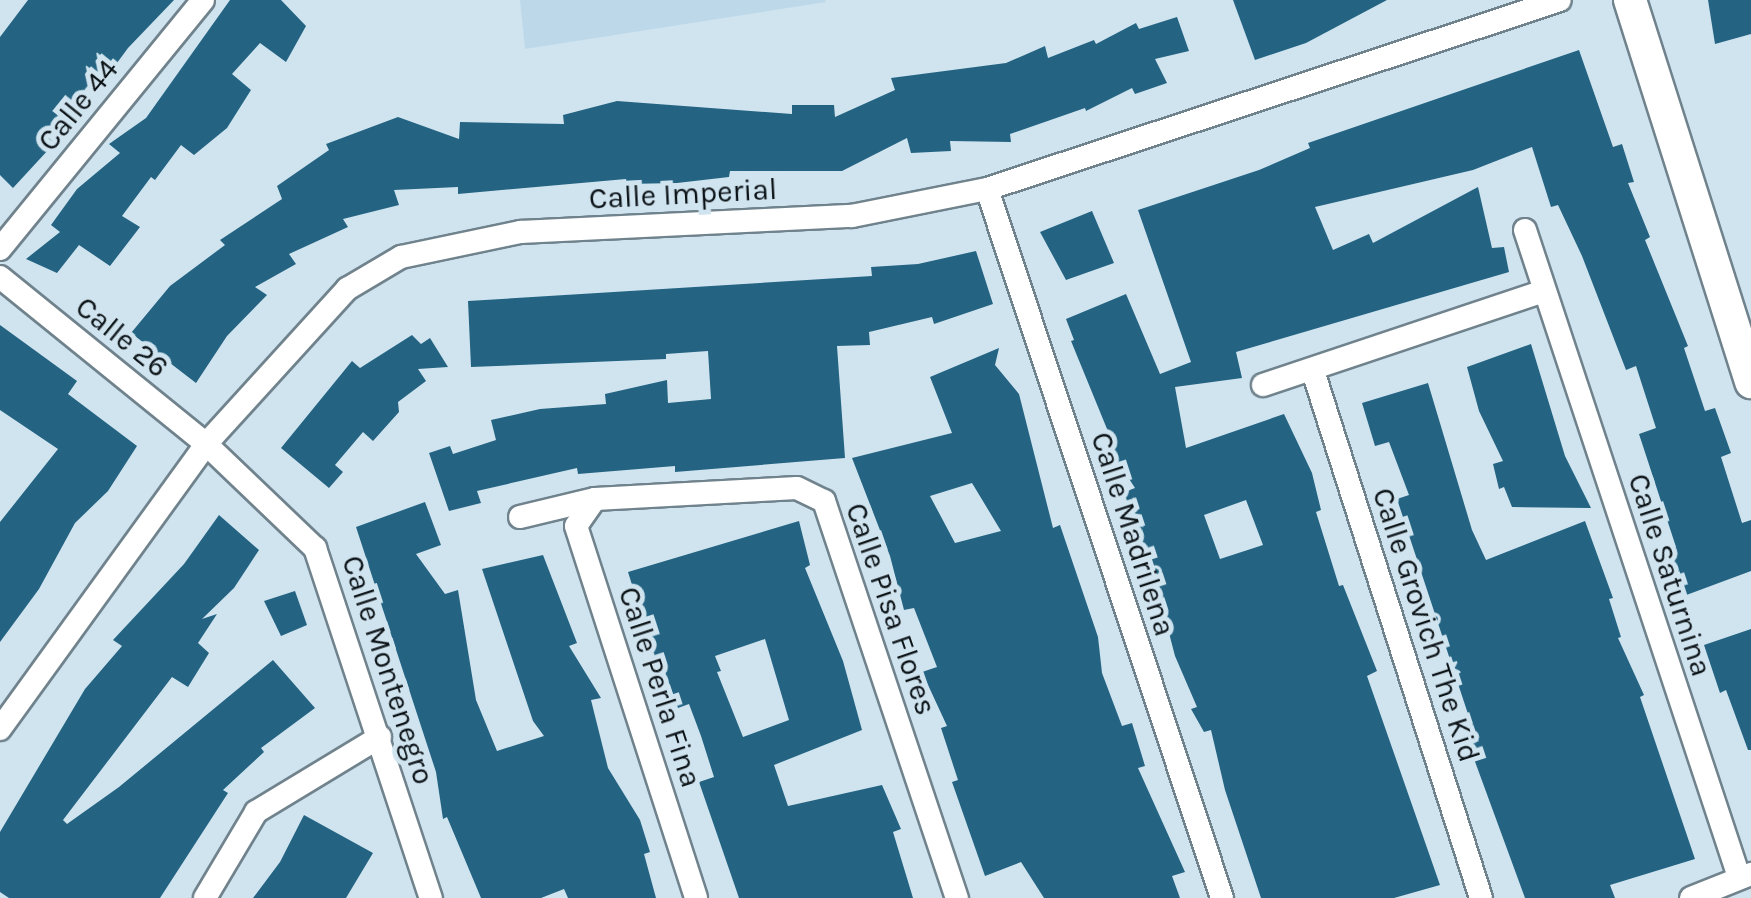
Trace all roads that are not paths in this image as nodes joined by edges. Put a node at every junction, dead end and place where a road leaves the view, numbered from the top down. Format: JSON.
{"nodes":[{"id":1,"x":203,"y":0,"type":"edge"},
{"id":2,"x":1560,"y":0,"type":"edge"},
{"id":3,"x":1630,"y":0,"type":"edge"},
{"id":4,"x":987,"y":189,"type":"junction"},
{"id":5,"x":1524,"y":230,"type":"dead end"},
{"id":6,"x":0,"y":249,"type":"edge"},
{"id":7,"x":0,"y":277,"type":"edge"},
{"id":8,"x":1544,"y":291,"type":"junction"},
{"id":9,"x":1313,"y":371,"type":"junction"},
{"id":10,"x":1751,"y":382,"type":"edge"},
{"id":11,"x":1262,"y":384,"type":"dead end"},
{"id":12,"x":206,"y":444,"type":"junction"},
{"id":13,"x":595,"y":500,"type":"junction"},
{"id":14,"x":520,"y":517,"type":"dead end"},
{"id":15,"x":0,"y":729,"type":"edge"},
{"id":16,"x":380,"y":737,"type":"junction"},
{"id":17,"x":1745,"y":875,"type":"edge"},
{"id":18,"x":205,"y":898,"type":"edge"},
{"id":19,"x":430,"y":898,"type":"edge"},
{"id":20,"x":696,"y":898,"type":"edge"},
{"id":21,"x":957,"y":898,"type":"edge"},
{"id":22,"x":1222,"y":898,"type":"edge"},
{"id":23,"x":1481,"y":898,"type":"edge"},
{"id":24,"x":1690,"y":898,"type":"edge"}],
"edges":[{"from":1,"to":6,"type":"street","name":"Calle 44"},
{"from":2,"to":4,"type":"street","name":"Calle Imperial"},
{"from":3,"to":10,"type":"street"},
{"from":4,"to":12,"type":"street","name":"Calle Imperial"},
{"from":4,"to":22,"type":"street","name":"Calle Madrilena"},
{"from":5,"to":8,"type":"street","name":"Calle Saturnina"},
{"from":7,"to":12,"type":"street","name":"Calle 26"},
{"from":8,"to":9,"type":"street"},
{"from":8,"to":17,"type":"street","name":"Calle Saturnina"},
{"from":9,"to":11,"type":"street"},
{"from":9,"to":23,"type":"street","name":"Calle Grovich The Kid"},
{"from":12,"to":15,"type":"street","name":"Calle Imperial"},
{"from":12,"to":16,"type":"street","name":"Calle Montenegro"},
{"from":13,"to":14,"type":"street","name":"Calle Pisa Flores"},
{"from":13,"to":20,"type":"street","name":"Calle Perla Fina"},
{"from":13,"to":21,"type":"street","name":"Calle Pisa Flores"},
{"from":16,"to":18,"type":"street"},
{"from":16,"to":19,"type":"street","name":"Calle Montenegro"},
{"from":17,"to":24,"type":"street"}]}
